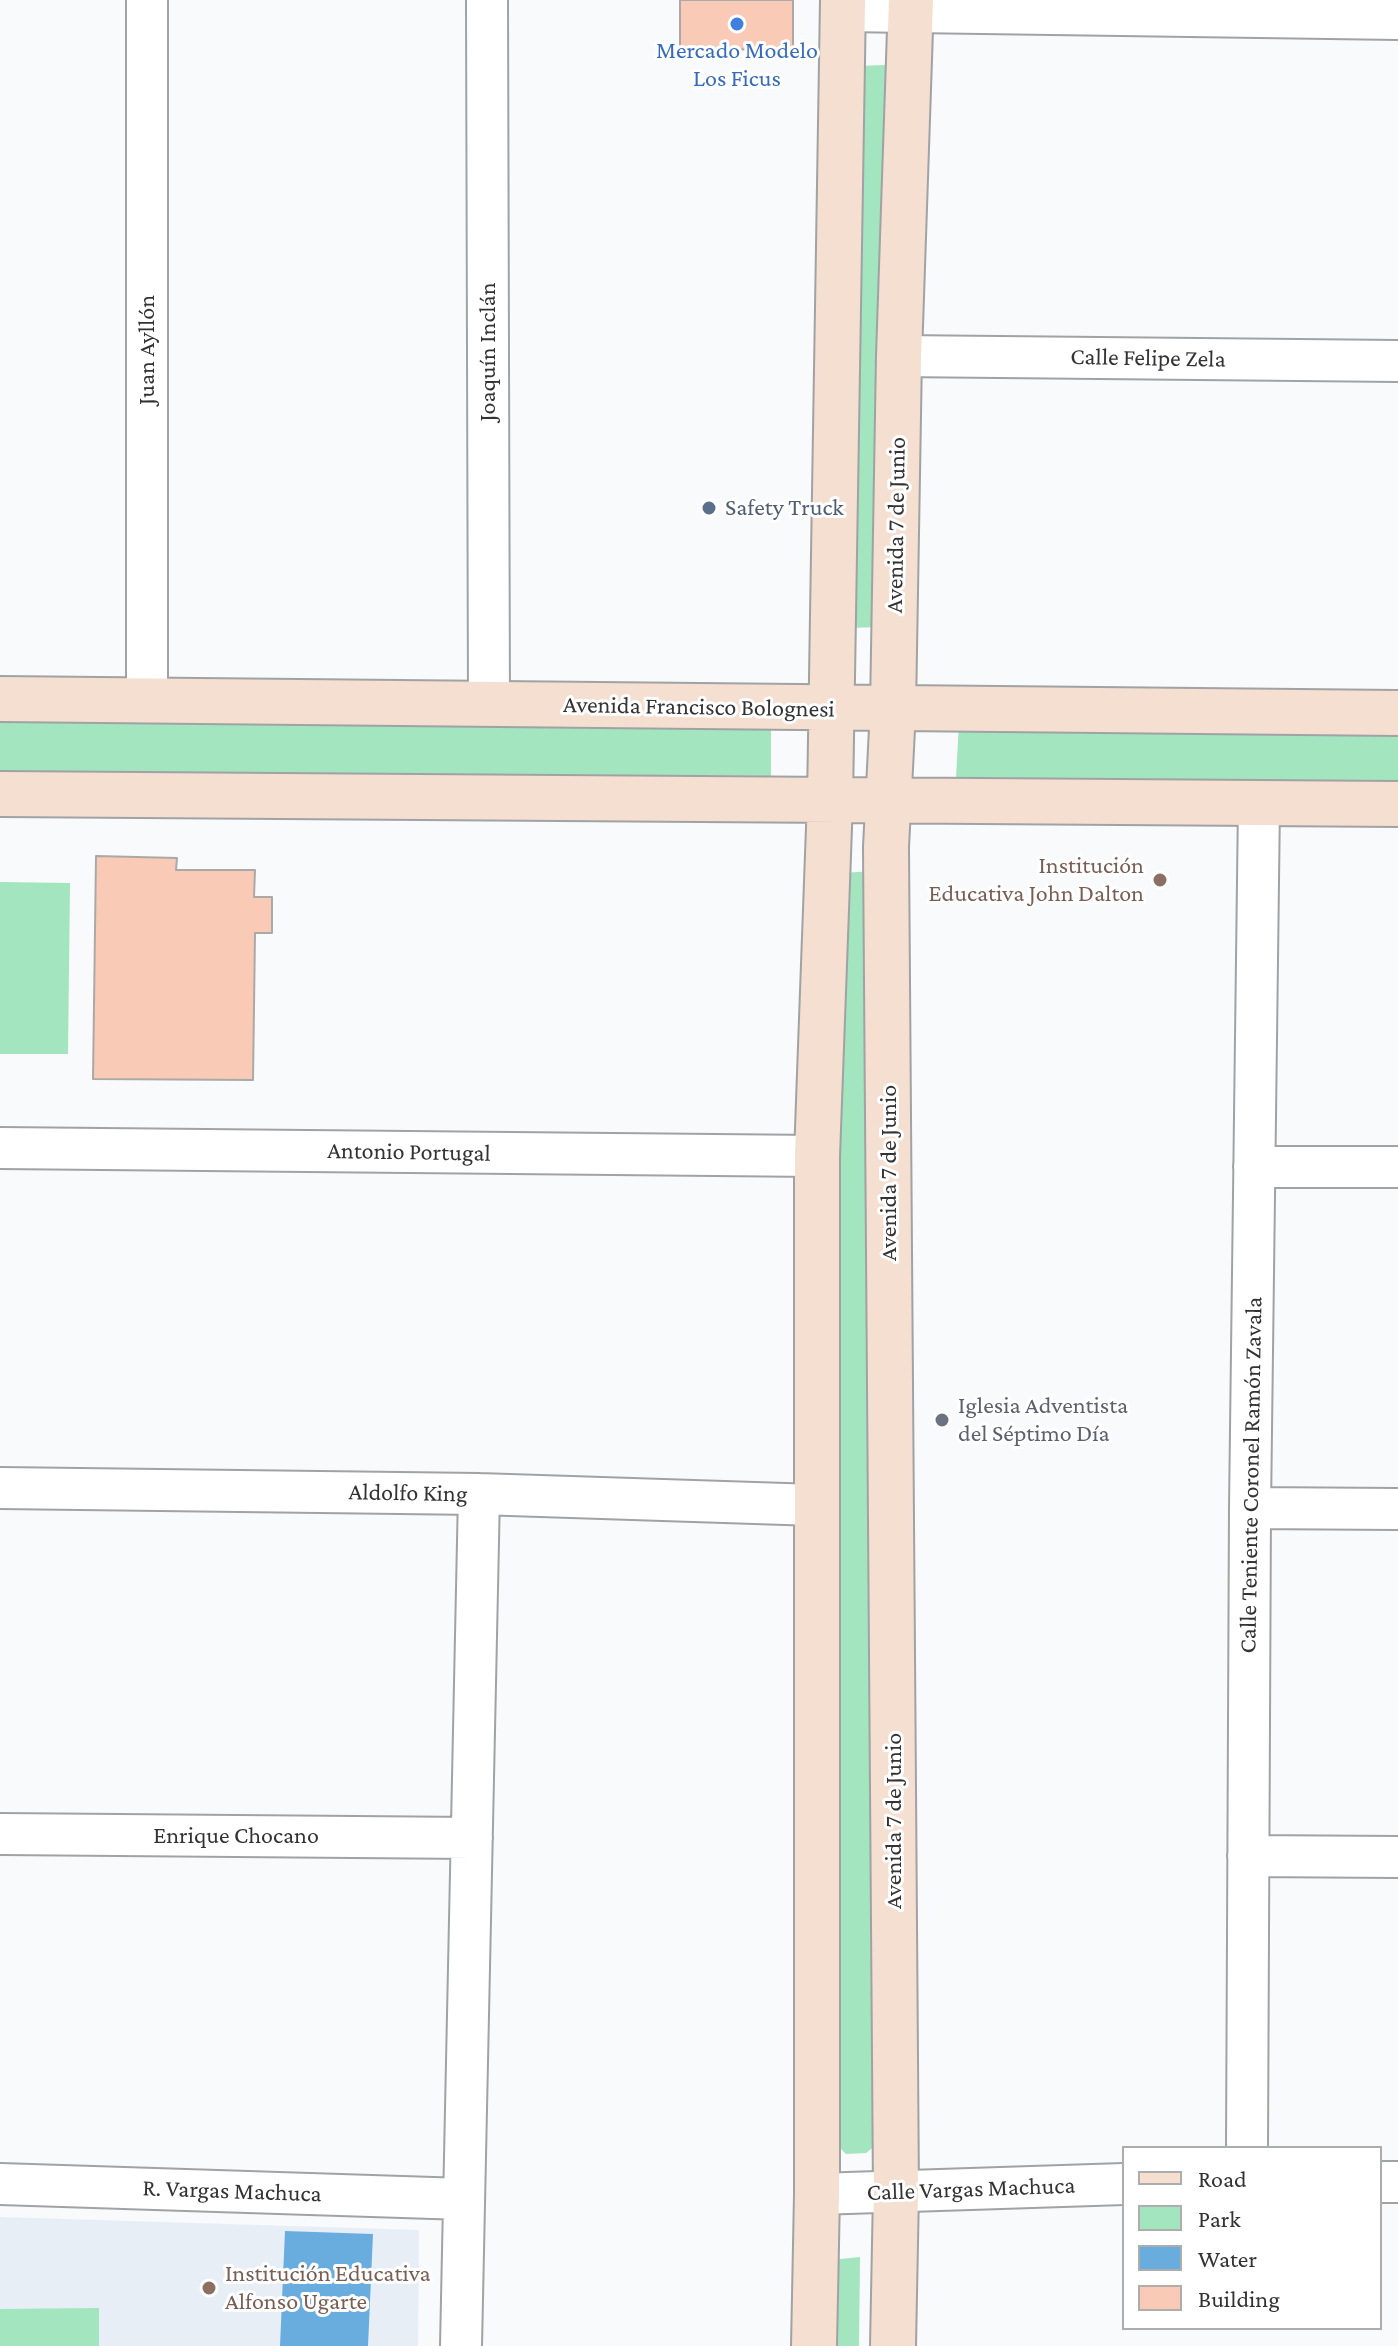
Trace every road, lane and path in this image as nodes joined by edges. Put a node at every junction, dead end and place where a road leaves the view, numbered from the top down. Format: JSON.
{"nodes":[{"id":1,"x":147,"y":0,"type":"edge"},
{"id":2,"x":487,"y":0,"type":"edge"},
{"id":3,"x":843,"y":6,"type":"edge"},
{"id":4,"x":911,"y":6,"type":"edge"},
{"id":5,"x":1248,"y":8,"type":"edge"},
{"id":6,"x":1398,"y":19,"type":"edge"},
{"id":7,"x":899,"y":356,"type":"junction"},
{"id":8,"x":1398,"y":361,"type":"edge"},
{"id":9,"x":0,"y":699,"type":"edge"},
{"id":10,"x":147,"y":701,"type":"junction"},
{"id":11,"x":489,"y":704,"type":"junction"},
{"id":12,"x":830,"y":708,"type":"junction"},
{"id":13,"x":893,"y":709,"type":"junction"},
{"id":14,"x":1398,"y":713,"type":"edge"},
{"id":15,"x":0,"y":794,"type":"edge"},
{"id":16,"x":830,"y":800,"type":"junction"},
{"id":17,"x":888,"y":800,"type":"junction"},
{"id":18,"x":1259,"y":803,"type":"junction"},
{"id":19,"x":1398,"y":804,"type":"edge"},
{"id":20,"x":0,"y":1148,"type":"edge"},
{"id":21,"x":817,"y":1156,"type":"junction"},
{"id":22,"x":1254,"y":1167,"type":"junction"},
{"id":23,"x":1398,"y":1167,"type":"edge"},
{"id":24,"x":0,"y":1488,"type":"edge"},
{"id":25,"x":479,"y":1494,"type":"junction"},
{"id":26,"x":816,"y":1505,"type":"junction"},
{"id":27,"x":1250,"y":1508,"type":"junction"},
{"id":28,"x":1398,"y":1509,"type":"edge"},
{"id":29,"x":0,"y":1834,"type":"edge"},
{"id":30,"x":472,"y":1838,"type":"junction"},
{"id":31,"x":1248,"y":1856,"type":"junction"},
{"id":32,"x":1398,"y":1857,"type":"edge"},
{"id":33,"x":1247,"y":2146,"type":"edge"},
{"id":34,"x":0,"y":2184,"type":"edge"},
{"id":35,"x":1122,"y":2184,"type":"edge"},
{"id":36,"x":896,"y":2192,"type":"junction"},
{"id":37,"x":817,"y":2194,"type":"junction"},
{"id":38,"x":464,"y":2199,"type":"junction"},
{"id":39,"x":461,"y":2346,"type":"edge"},
{"id":40,"x":814,"y":2346,"type":"edge"},
{"id":41,"x":893,"y":2346,"type":"edge"}],
"edges":[{"from":1,"to":10,"type":"street","name":"Juan Ayllón"},
{"from":2,"to":11,"type":"street","name":"Joaquín Inclán"},
{"from":3,"to":4,"type":"street"},
{"from":3,"to":12,"type":"street"},
{"from":4,"to":5,"type":"street"},
{"from":4,"to":7,"type":"street","name":"Avenida 7 de Junio"},
{"from":5,"to":6,"type":"street"},
{"from":7,"to":8,"type":"street","name":"Calle Felipe Zela"},
{"from":7,"to":13,"type":"street","name":"Avenida 7 de Junio"},
{"from":9,"to":10,"type":"street","name":"Avenida Francisco Bolognesi"},
{"from":10,"to":11,"type":"street","name":"Avenida Francisco Bolognesi"},
{"from":11,"to":12,"type":"street","name":"Avenida Francisco Bolognesi"},
{"from":12,"to":13,"type":"street","name":"Avenida Francisco Bolognesi"},
{"from":12,"to":16,"type":"street"},
{"from":13,"to":14,"type":"street","name":"Avenida Francisco Bolognesi"},
{"from":13,"to":17,"type":"street","name":"Avenida 7 de Junio"},
{"from":15,"to":16,"type":"street"},
{"from":16,"to":17,"type":"street"},
{"from":16,"to":21,"type":"street"},
{"from":17,"to":18,"type":"street"},
{"from":17,"to":36,"type":"street","name":"Avenida 7 de Junio"},
{"from":18,"to":19,"type":"street"},
{"from":18,"to":22,"type":"street","name":"Calle Teniente Coronel Ramón Zavala"},
{"from":20,"to":21,"type":"street","name":"Antonio Portugal"},
{"from":21,"to":26,"type":"street"},
{"from":22,"to":23,"type":"street"},
{"from":22,"to":27,"type":"street","name":"Calle Teniente Coronel Ramón Zavala"},
{"from":24,"to":25,"type":"street","name":"Aldolfo King"},
{"from":25,"to":26,"type":"street","name":"Aldolfo King"},
{"from":25,"to":30,"type":"street"},
{"from":26,"to":37,"type":"street"},
{"from":27,"to":28,"type":"street"},
{"from":27,"to":31,"type":"street","name":"Calle Teniente Coronel Ramón Zavala"},
{"from":29,"to":30,"type":"street","name":"Enrique Chocano"},
{"from":30,"to":38,"type":"street"},
{"from":31,"to":32,"type":"street"},
{"from":31,"to":33,"type":"street","name":"Calle Teniente Coronel Ramón Zavala"},
{"from":34,"to":38,"type":"street","name":"R. Vargas Machuca"},
{"from":35,"to":36,"type":"street","name":"Calle Vargas Machuca"},
{"from":36,"to":37,"type":"street","name":"Calle Vargas Machuca"},
{"from":36,"to":41,"type":"street","name":"Avenida 7 de Junio"},
{"from":37,"to":40,"type":"street"},
{"from":38,"to":39,"type":"street"}]}
